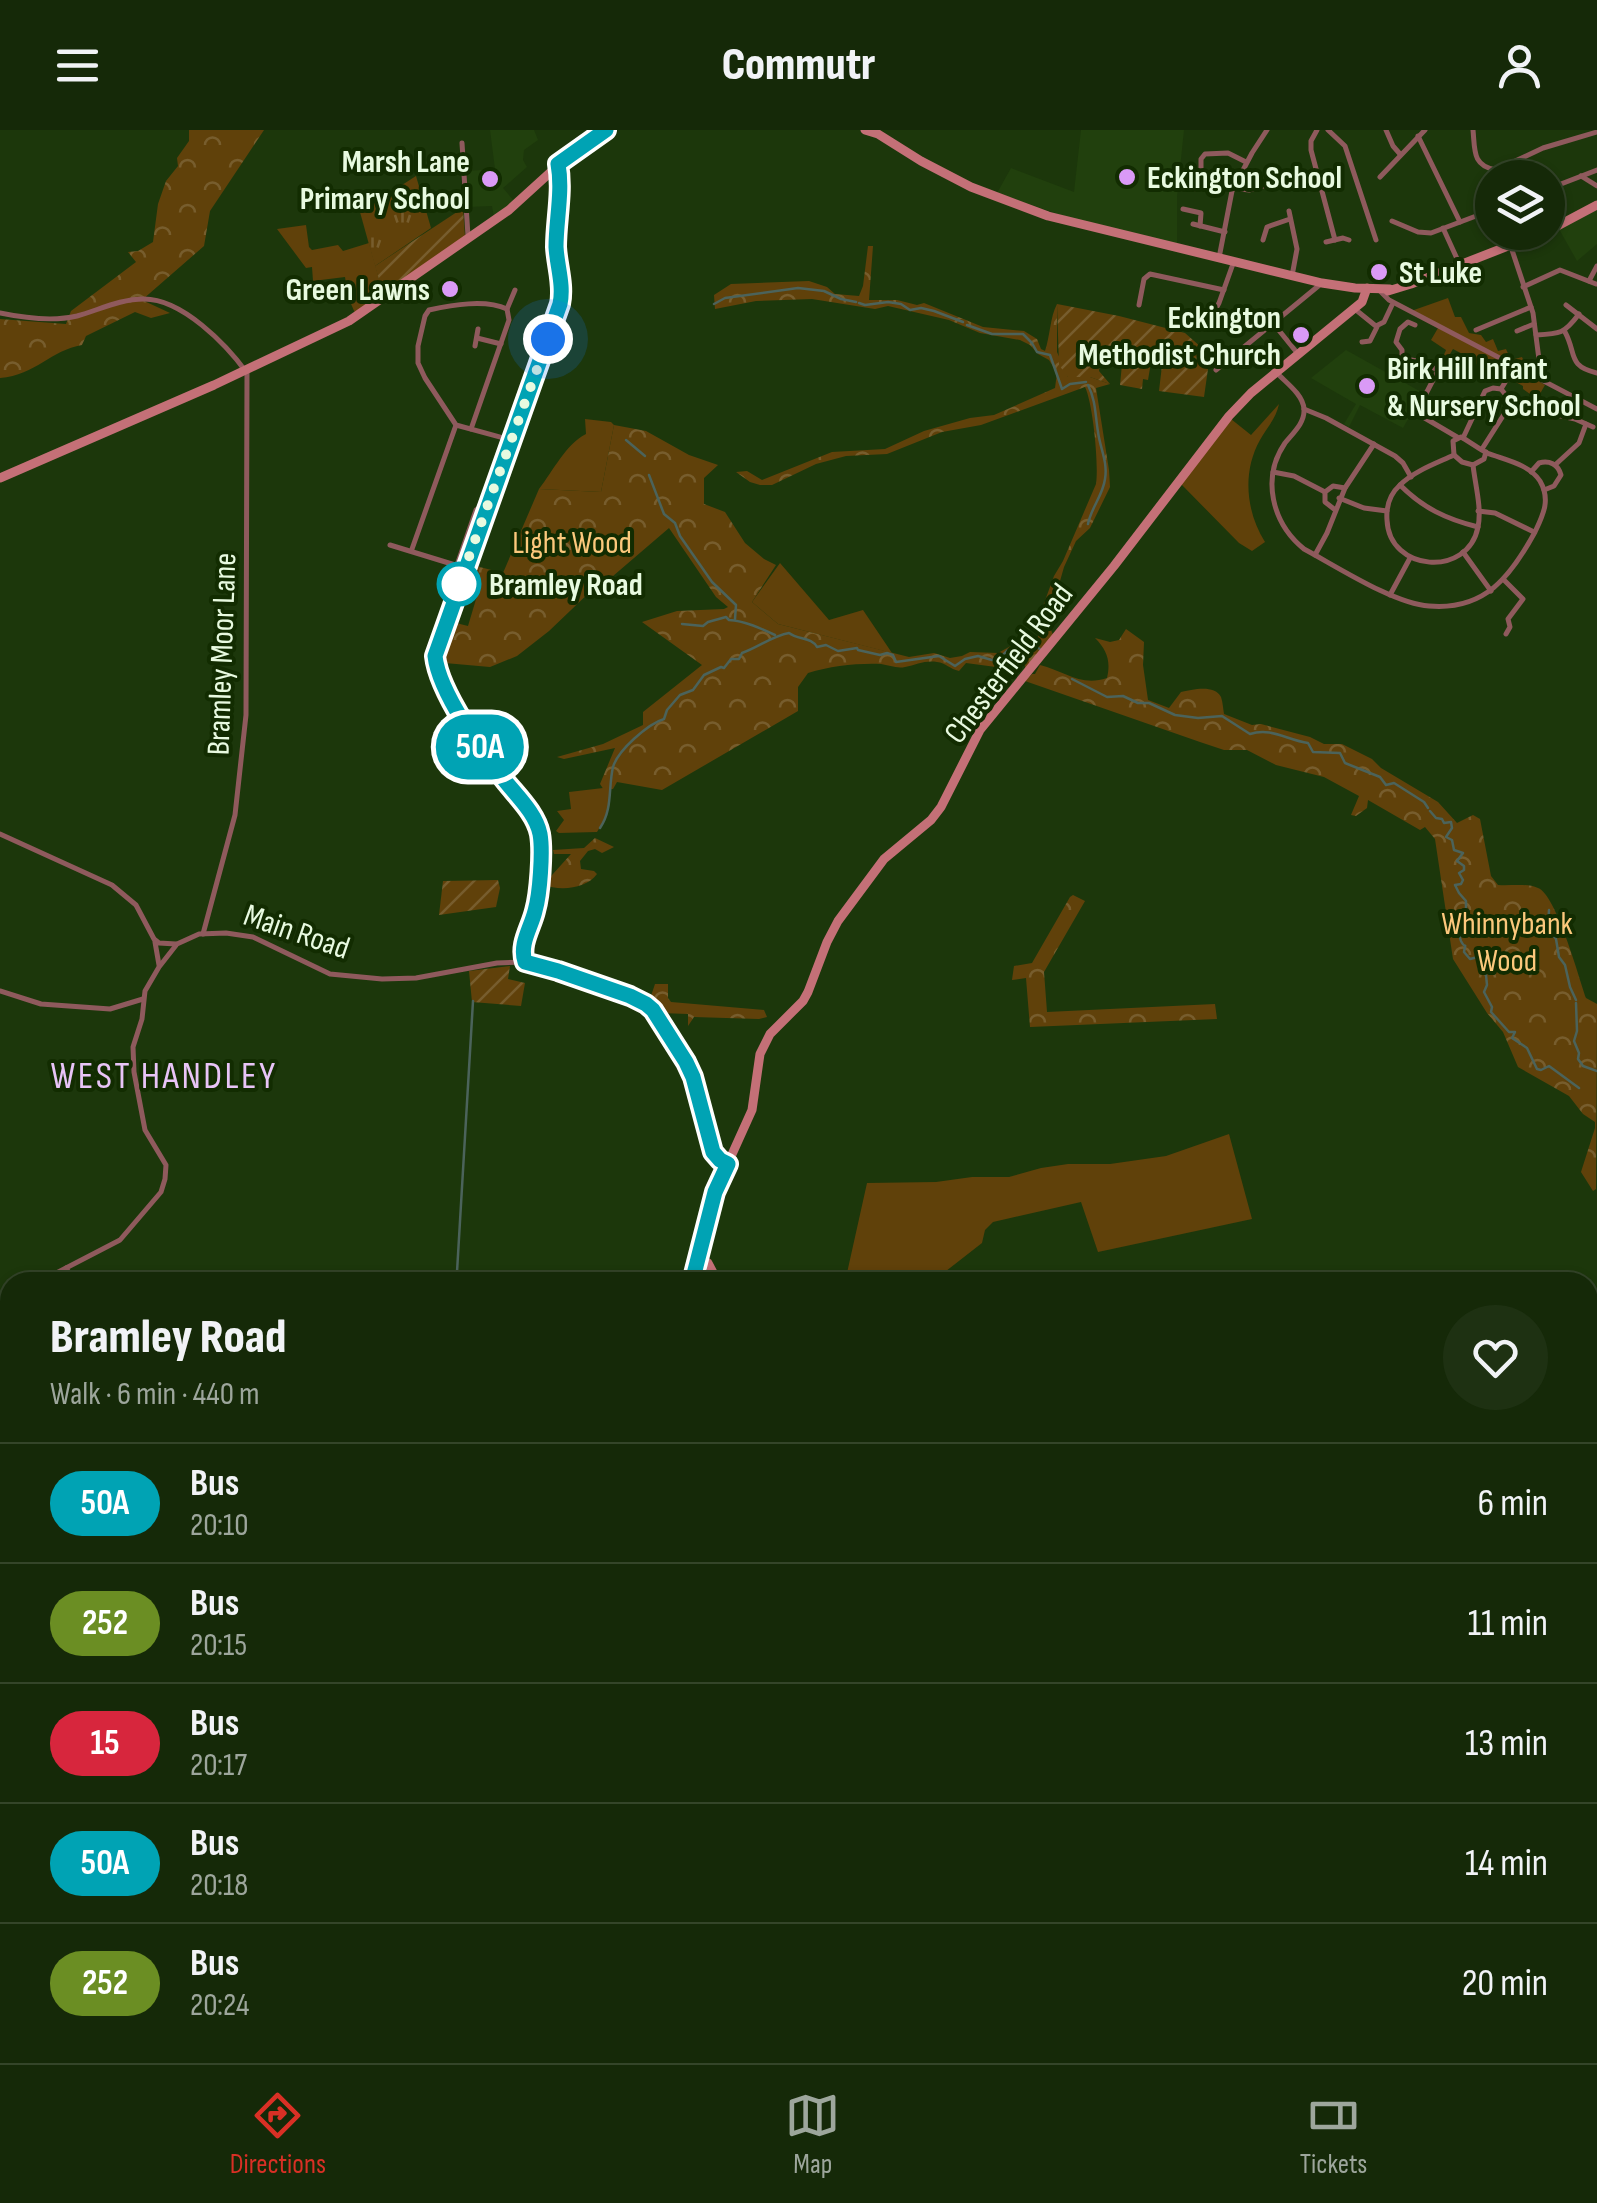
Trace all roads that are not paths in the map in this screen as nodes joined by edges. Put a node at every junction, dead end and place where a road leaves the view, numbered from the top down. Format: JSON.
{"nodes":[{"id":1,"x":606,"y":130,"type":"edge"},
{"id":2,"x":865,"y":130,"type":"edge"},
{"id":3,"x":1267,"y":130,"type":"edge"},
{"id":4,"x":1318,"y":130,"type":"edge"},
{"id":5,"x":1328,"y":130,"type":"edge"},
{"id":6,"x":1386,"y":130,"type":"edge"},
{"id":7,"x":1426,"y":130,"type":"edge"},
{"id":8,"x":1473,"y":130,"type":"edge"},
{"id":9,"x":1597,"y":132,"type":"edge"},
{"id":10,"x":1418,"y":136,"type":"junction"},
{"id":11,"x":462,"y":143,"type":"dead end"},
{"id":12,"x":1400,"y":154,"type":"junction"},
{"id":13,"x":1246,"y":162,"type":"junction"},
{"id":14,"x":558,"y":164,"type":"junction"},
{"id":15,"x":1597,"y":170,"type":"edge"},
{"id":16,"x":1317,"y":171,"type":"junction"},
{"id":17,"x":1383,"y":176,"type":"dead end"},
{"id":18,"x":1581,"y":176,"type":"junction"},
{"id":19,"x":1565,"y":182,"type":"edge"},
{"id":20,"x":1597,"y":186,"type":"edge"},
{"id":21,"x":1233,"y":188,"type":"junction"},
{"id":22,"x":1195,"y":189,"type":"dead end"},
{"id":23,"x":1597,"y":205,"type":"edge"},
{"id":24,"x":1183,"y":208,"type":"dead end"},
{"id":25,"x":1475,"y":216,"type":"edge"},
{"id":26,"x":1396,"y":222,"type":"dead end"},
{"id":27,"x":1460,"y":222,"type":"junction"},
{"id":28,"x":1565,"y":222,"type":"edge"},
{"id":29,"x":1443,"y":228,"type":"junction"},
{"id":30,"x":1225,"y":232,"type":"junction"},
{"id":31,"x":1373,"y":236,"type":"dead end"},
{"id":32,"x":468,"y":239,"type":"junction"},
{"id":33,"x":1263,"y":240,"type":"dead end"},
{"id":34,"x":1335,"y":240,"type":"junction"},
{"id":35,"x":1349,"y":240,"type":"dead end"},
{"id":36,"x":1326,"y":242,"type":"dead end"},
{"id":37,"x":1500,"y":250,"type":"edge"},
{"id":38,"x":1511,"y":250,"type":"edge"},
{"id":39,"x":1219,"y":258,"type":"junction"},
{"id":40,"x":1234,"y":262,"type":"junction"},
{"id":41,"x":1552,"y":262,"type":"dead end"},
{"id":42,"x":1460,"y":266,"type":"junction"},
{"id":43,"x":1597,"y":266,"type":"edge"},
{"id":44,"x":1556,"y":271,"type":"junction"},
{"id":45,"x":1292,"y":276,"type":"junction"},
{"id":46,"x":1322,"y":282,"type":"junction"},
{"id":47,"x":1592,"y":283,"type":"edge"},
{"id":48,"x":1523,"y":287,"type":"junction"},
{"id":49,"x":1362,"y":289,"type":"junction"},
{"id":50,"x":1224,"y":290,"type":"junction"},
{"id":51,"x":1383,"y":290,"type":"junction"},
{"id":52,"x":515,"y":295,"type":"dead end"},
{"id":53,"x":1141,"y":301,"type":"dead end"},
{"id":54,"x":1566,"y":305,"type":"dead end"},
{"id":55,"x":1356,"y":306,"type":"junction"},
{"id":56,"x":1392,"y":306,"type":"dead end"},
{"id":57,"x":1531,"y":307,"type":"junction"},
{"id":58,"x":507,"y":309,"type":"junction"},
{"id":59,"x":0,"y":313,"type":"edge"},
{"id":60,"x":1580,"y":314,"type":"junction"},
{"id":61,"x":1273,"y":323,"type":"junction"},
{"id":62,"x":1207,"y":324,"type":"dead end"},
{"id":63,"x":1534,"y":324,"type":"junction"},
{"id":64,"x":1416,"y":325,"type":"dead end"},
{"id":65,"x":1376,"y":326,"type":"junction"},
{"id":66,"x":1597,"y":327,"type":"edge"},
{"id":67,"x":478,"y":329,"type":"dead end"},
{"id":68,"x":1476,"y":330,"type":"dead end"},
{"id":69,"x":1517,"y":331,"type":"dead end"},
{"id":70,"x":1565,"y":332,"type":"junction"},
{"id":71,"x":1536,"y":335,"type":"junction"},
{"id":72,"x":502,"y":344,"type":"junction"},
{"id":73,"x":1366,"y":344,"type":"dead end"},
{"id":74,"x":1296,"y":350,"type":"junction"},
{"id":75,"x":1444,"y":359,"type":"dead end"},
{"id":76,"x":1514,"y":366,"type":"junction"},
{"id":77,"x":1216,"y":370,"type":"dead end"},
{"id":78,"x":1438,"y":370,"type":"junction"},
{"id":79,"x":245,"y":371,"type":"junction"},
{"id":80,"x":1276,"y":372,"type":"junction"},
{"id":81,"x":1597,"y":373,"type":"edge"},
{"id":82,"x":1541,"y":375,"type":"dead end"},
{"id":83,"x":1502,"y":389,"type":"junction"},
{"id":84,"x":1304,"y":409,"type":"junction"},
{"id":85,"x":1597,"y":409,"type":"edge"},
{"id":86,"x":1555,"y":412,"type":"dead end"},
{"id":87,"x":456,"y":424,"type":"junction"},
{"id":88,"x":471,"y":429,"type":"junction"},
{"id":89,"x":1460,"y":438,"type":"junction"},
{"id":90,"x":512,"y":440,"type":"junction"},
{"id":91,"x":1374,"y":444,"type":"junction"},
{"id":92,"x":1484,"y":450,"type":"junction"},
{"id":93,"x":1454,"y":455,"type":"junction"},
{"id":94,"x":1473,"y":464,"type":"junction"},
{"id":95,"x":1555,"y":465,"type":"junction"},
{"id":96,"x":1274,"y":472,"type":"junction"},
{"id":97,"x":1532,"y":472,"type":"junction"},
{"id":98,"x":1411,"y":476,"type":"junction"},
{"id":99,"x":0,"y":478,"type":"edge"},
{"id":100,"x":1400,"y":485,"type":"junction"},
{"id":101,"x":1344,"y":488,"type":"junction"},
{"id":102,"x":1544,"y":490,"type":"junction"},
{"id":103,"x":1326,"y":492,"type":"junction"},
{"id":104,"x":1339,"y":498,"type":"junction"},
{"id":105,"x":486,"y":508,"type":"junction"},
{"id":106,"x":1334,"y":509,"type":"junction"},
{"id":107,"x":1387,"y":511,"type":"junction"},
{"id":108,"x":1478,"y":512,"type":"junction"},
{"id":109,"x":1478,"y":527,"type":"junction"},
{"id":110,"x":1534,"y":532,"type":"junction"},
{"id":111,"x":390,"y":544,"type":"dead end"},
{"id":112,"x":412,"y":550,"type":"junction"},
{"id":113,"x":1463,"y":552,"type":"junction"},
{"id":114,"x":1315,"y":555,"type":"junction"},
{"id":115,"x":1410,"y":558,"type":"junction"},
{"id":116,"x":456,"y":564,"type":"junction"},
{"id":117,"x":465,"y":568,"type":"junction"},
{"id":118,"x":1504,"y":580,"type":"junction"},
{"id":119,"x":1491,"y":590,"type":"junction"},
{"id":120,"x":1390,"y":595,"type":"junction"},
{"id":121,"x":1506,"y":634,"type":"dead end"},
{"id":122,"x":0,"y":834,"type":"edge"},
{"id":123,"x":202,"y":934,"type":"junction"},
{"id":124,"x":154,"y":939,"type":"junction"},
{"id":125,"x":178,"y":944,"type":"junction"},
{"id":126,"x":522,"y":950,"type":"junction"},
{"id":127,"x":508,"y":962,"type":"junction"},
{"id":128,"x":525,"y":962,"type":"junction"},
{"id":129,"x":159,"y":967,"type":"junction"},
{"id":130,"x":0,"y":991,"type":"edge"},
{"id":131,"x":142,"y":999,"type":"junction"},
{"id":132,"x":728,"y":1164,"type":"junction"},
{"id":133,"x":699,"y":1258,"type":"junction"},
{"id":134,"x":66,"y":1268,"type":"junction"},
{"id":135,"x":58,"y":1272,"type":"edge"},
{"id":136,"x":69,"y":1272,"type":"edge"},
{"id":137,"x":695,"y":1272,"type":"edge"},
{"id":138,"x":713,"y":1272,"type":"edge"}],
"edges":[{"from":1,"to":14,"type":"main road"},
{"from":2,"to":39,"type":"main road"},
{"from":3,"to":13,"type":"street"},
{"from":4,"to":16,"type":"street"},
{"from":5,"to":31,"type":"street"},
{"from":6,"to":12,"type":"street"},
{"from":7,"to":10,"type":"street"},
{"from":8,"to":9,"type":"street"},
{"from":10,"to":12,"type":"street"},
{"from":10,"to":27,"type":"street"},
{"from":11,"to":32,"type":"street"},
{"from":12,"to":17,"type":"street"},
{"from":13,"to":21,"type":"street"},
{"from":13,"to":22,"type":"street"},
{"from":14,"to":32,"type":"main road"},
{"from":14,"to":90,"type":"street"},
{"from":15,"to":18,"type":"street"},
{"from":16,"to":21,"type":"street"},
{"from":16,"to":34,"type":"street"},
{"from":18,"to":19,"type":"street"},
{"from":18,"to":20,"type":"street"},
{"from":21,"to":30,"type":"street"},
{"from":23,"to":28,"type":"main road"},
{"from":24,"to":30,"type":"street"},
{"from":25,"to":27,"type":"street"},
{"from":26,"to":29,"type":"street"},
{"from":27,"to":29,"type":"street"},
{"from":29,"to":42,"type":"street"},
{"from":30,"to":39,"type":"street"},
{"from":32,"to":79,"type":"main road"},
{"from":33,"to":45,"type":"street"},
{"from":34,"to":35,"type":"street"},
{"from":34,"to":36,"type":"street"},
{"from":37,"to":42,"type":"main road"},
{"from":38,"to":48,"type":"street"},
{"from":39,"to":40,"type":"main road"},
{"from":40,"to":45,"type":"main road"},
{"from":40,"to":50,"type":"street"},
{"from":41,"to":44,"type":"street"},
{"from":42,"to":51,"type":"main road"},
{"from":43,"to":47,"type":"street"},
{"from":44,"to":47,"type":"street"},
{"from":44,"to":48,"type":"street"},
{"from":45,"to":46,"type":"main road"},
{"from":46,"to":49,"type":"main road"},
{"from":46,"to":61,"type":"street"},
{"from":48,"to":57,"type":"street"},
{"from":49,"to":51,"type":"main road"},
{"from":49,"to":55,"type":"main road"},
{"from":50,"to":53,"type":"street"},
{"from":50,"to":62,"type":"street"},
{"from":51,"to":76,"type":"street"},
{"from":52,"to":58,"type":"street"},
{"from":54,"to":60,"type":"street"},
{"from":55,"to":65,"type":"street"},
{"from":55,"to":74,"type":"main road","name":"Chesterfield Road"},
{"from":56,"to":65,"type":"street"},
{"from":57,"to":63,"type":"street"},
{"from":57,"to":68,"type":"street"},
{"from":58,"to":72,"type":"street"},
{"from":58,"to":87,"type":"street"},
{"from":59,"to":79,"type":"street"},
{"from":60,"to":66,"type":"street"},
{"from":60,"to":70,"type":"street"},
{"from":61,"to":74,"type":"street"},
{"from":61,"to":77,"type":"street"},
{"from":63,"to":69,"type":"street"},
{"from":63,"to":71,"type":"street"},
{"from":64,"to":78,"type":"street"},
{"from":65,"to":73,"type":"street"},
{"from":67,"to":72,"type":"street"},
{"from":70,"to":71,"type":"street"},
{"from":70,"to":81,"type":"street"},
{"from":71,"to":82,"type":"street"},
{"from":72,"to":88,"type":"street"},
{"from":74,"to":80,"type":"main road","name":"Chesterfield Road"},
{"from":75,"to":78,"type":"street"},
{"from":76,"to":83,"type":"street"},
{"from":76,"to":85,"type":"street"},
{"from":78,"to":89,"type":"street"},
{"from":79,"to":99,"type":"main road"},
{"from":79,"to":123,"type":"street","name":"Bramley Moor Lane"},
{"from":80,"to":84,"type":"street"},
{"from":80,"to":132,"type":"main road","name":"Chesterfield Road"},
{"from":83,"to":89,"type":"street"},
{"from":83,"to":92,"type":"street"},
{"from":84,"to":91,"type":"street"},
{"from":84,"to":96,"type":"street"},
{"from":86,"to":95,"type":"street"},
{"from":87,"to":88,"type":"street"},
{"from":87,"to":112,"type":"street"},
{"from":88,"to":90,"type":"street"},
{"from":89,"to":92,"type":"street"},
{"from":89,"to":93,"type":"street"},
{"from":90,"to":105,"type":"street"},
{"from":91,"to":98,"type":"street"},
{"from":91,"to":101,"type":"street"},
{"from":92,"to":94,"type":"street"},
{"from":92,"to":97,"type":"street"},
{"from":93,"to":94,"type":"street"},
{"from":93,"to":98,"type":"street"},
{"from":94,"to":108,"type":"street"},
{"from":95,"to":97,"type":"street"},
{"from":95,"to":102,"type":"street"},
{"from":96,"to":103,"type":"street"},
{"from":96,"to":114,"type":"street"},
{"from":97,"to":102,"type":"street"},
{"from":98,"to":100,"type":"street"},
{"from":100,"to":107,"type":"street"},
{"from":100,"to":109,"type":"street"},
{"from":101,"to":103,"type":"street"},
{"from":101,"to":104,"type":"street"},
{"from":102,"to":110,"type":"street"},
{"from":103,"to":106,"type":"street"},
{"from":104,"to":106,"type":"street"},
{"from":104,"to":107,"type":"street"},
{"from":105,"to":116,"type":"street"},
{"from":105,"to":117,"type":"street"},
{"from":106,"to":114,"type":"street"},
{"from":107,"to":115,"type":"street"},
{"from":108,"to":109,"type":"street"},
{"from":108,"to":110,"type":"street"},
{"from":109,"to":113,"type":"street"},
{"from":110,"to":118,"type":"street"},
{"from":111,"to":112,"type":"street"},
{"from":112,"to":116,"type":"street"},
{"from":113,"to":115,"type":"street"},
{"from":113,"to":119,"type":"street"},
{"from":114,"to":120,"type":"street"},
{"from":115,"to":120,"type":"street"},
{"from":116,"to":117,"type":"street"},
{"from":117,"to":126,"type":"street"},
{"from":118,"to":119,"type":"street"},
{"from":118,"to":121,"type":"street"},
{"from":119,"to":120,"type":"street"},
{"from":122,"to":124,"type":"street"},
{"from":123,"to":125,"type":"street","name":"Main Road"},
{"from":123,"to":127,"type":"street","name":"Main Road"},
{"from":124,"to":125,"type":"street"},
{"from":124,"to":129,"type":"street"},
{"from":125,"to":129,"type":"street","name":"Main Road"},
{"from":126,"to":127,"type":"street"},
{"from":126,"to":128,"type":"street"},
{"from":127,"to":128,"type":"street","name":"Main Road"},
{"from":128,"to":132,"type":"street","name":"Main Road"},
{"from":129,"to":131,"type":"street","name":"Main Road"},
{"from":130,"to":131,"type":"street"},
{"from":131,"to":134,"type":"street","name":"Main Road"},
{"from":132,"to":133,"type":"main road","name":"Chesterfield Road"},
{"from":133,"to":137,"type":"main road","name":"Chesterfield Road"},
{"from":133,"to":138,"type":"main road"},
{"from":134,"to":135,"type":"street","name":"Main Road"},
{"from":134,"to":136,"type":"street"}]}
